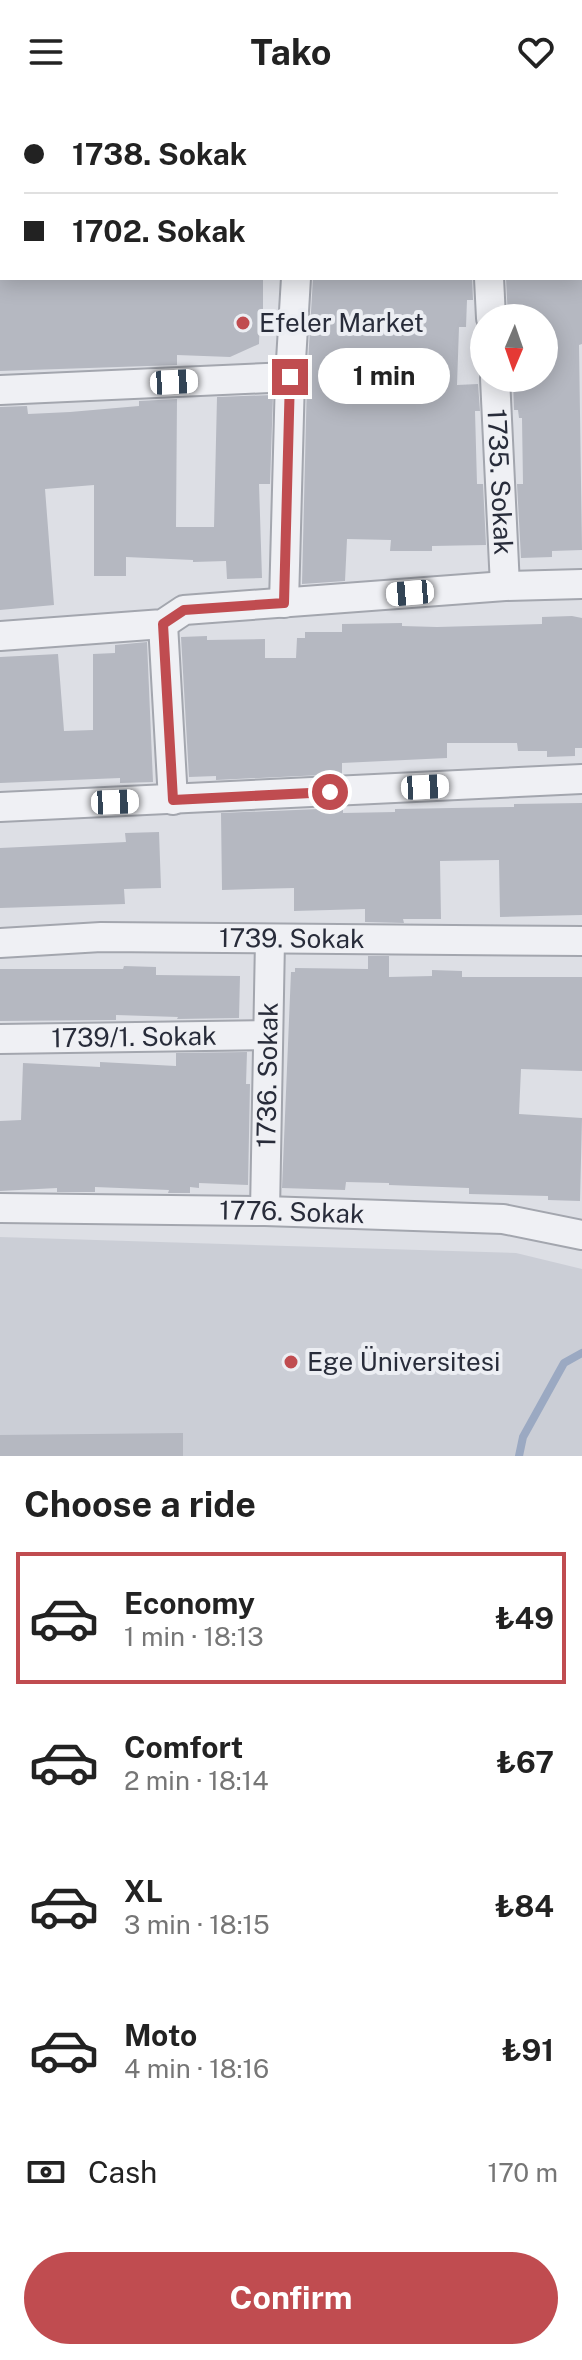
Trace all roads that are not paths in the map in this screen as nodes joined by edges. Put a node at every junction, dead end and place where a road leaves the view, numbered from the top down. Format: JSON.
{"nodes":[{"id":1,"x":296,"y":280,"type":"edge"},
{"id":2,"x":489,"y":280,"type":"edge"},
{"id":3,"x":490,"y":304,"type":"edge"},
{"id":4,"x":290,"y":377,"type":"junction"},
{"id":5,"x":0,"y":390,"type":"edge"},
{"id":6,"x":496,"y":392,"type":"edge"},
{"id":7,"x":582,"y":584,"type":"edge"},
{"id":8,"x":505,"y":586,"type":"junction"},
{"id":9,"x":284,"y":603,"type":"junction"},
{"id":10,"x":163,"y":624,"type":"junction"},
{"id":11,"x":0,"y":636,"type":"edge"},
{"id":12,"x":582,"y":779,"type":"edge"},
{"id":13,"x":173,"y":800,"type":"junction"},
{"id":14,"x":0,"y":807,"type":"edge"},
{"id":15,"x":270,"y":940,"type":"junction"},
{"id":16,"x":582,"y":941,"type":"edge"},
{"id":17,"x":0,"y":943,"type":"edge"},
{"id":18,"x":268,"y":1035,"type":"junction"},
{"id":19,"x":0,"y":1039,"type":"edge"},
{"id":20,"x":0,"y":1208,"type":"edge"},
{"id":21,"x":265,"y":1211,"type":"junction"},
{"id":22,"x":582,"y":1235,"type":"edge"}],
"edges":[{"from":1,"to":4,"type":"street"},
{"from":2,"to":3,"type":"street"},
{"from":4,"to":5,"type":"street"},
{"from":4,"to":9,"type":"street"},
{"from":6,"to":8,"type":"street","name":"1735. Sokak"},
{"from":7,"to":8,"type":"street"},
{"from":8,"to":9,"type":"street"},
{"from":9,"to":10,"type":"street"},
{"from":10,"to":11,"type":"street"},
{"from":10,"to":13,"type":"street"},
{"from":12,"to":13,"type":"street"},
{"from":13,"to":14,"type":"street"},
{"from":15,"to":16,"type":"street","name":"1739. Sokak"},
{"from":15,"to":17,"type":"street","name":"1739. Sokak"},
{"from":15,"to":18,"type":"street","name":"1736. Sokak"},
{"from":18,"to":19,"type":"street","name":"1739/1. Sokak"},
{"from":18,"to":21,"type":"street","name":"1736. Sokak"},
{"from":20,"to":21,"type":"street","name":"1776. Sokak"},
{"from":21,"to":22,"type":"street","name":"1776. Sokak"}]}
